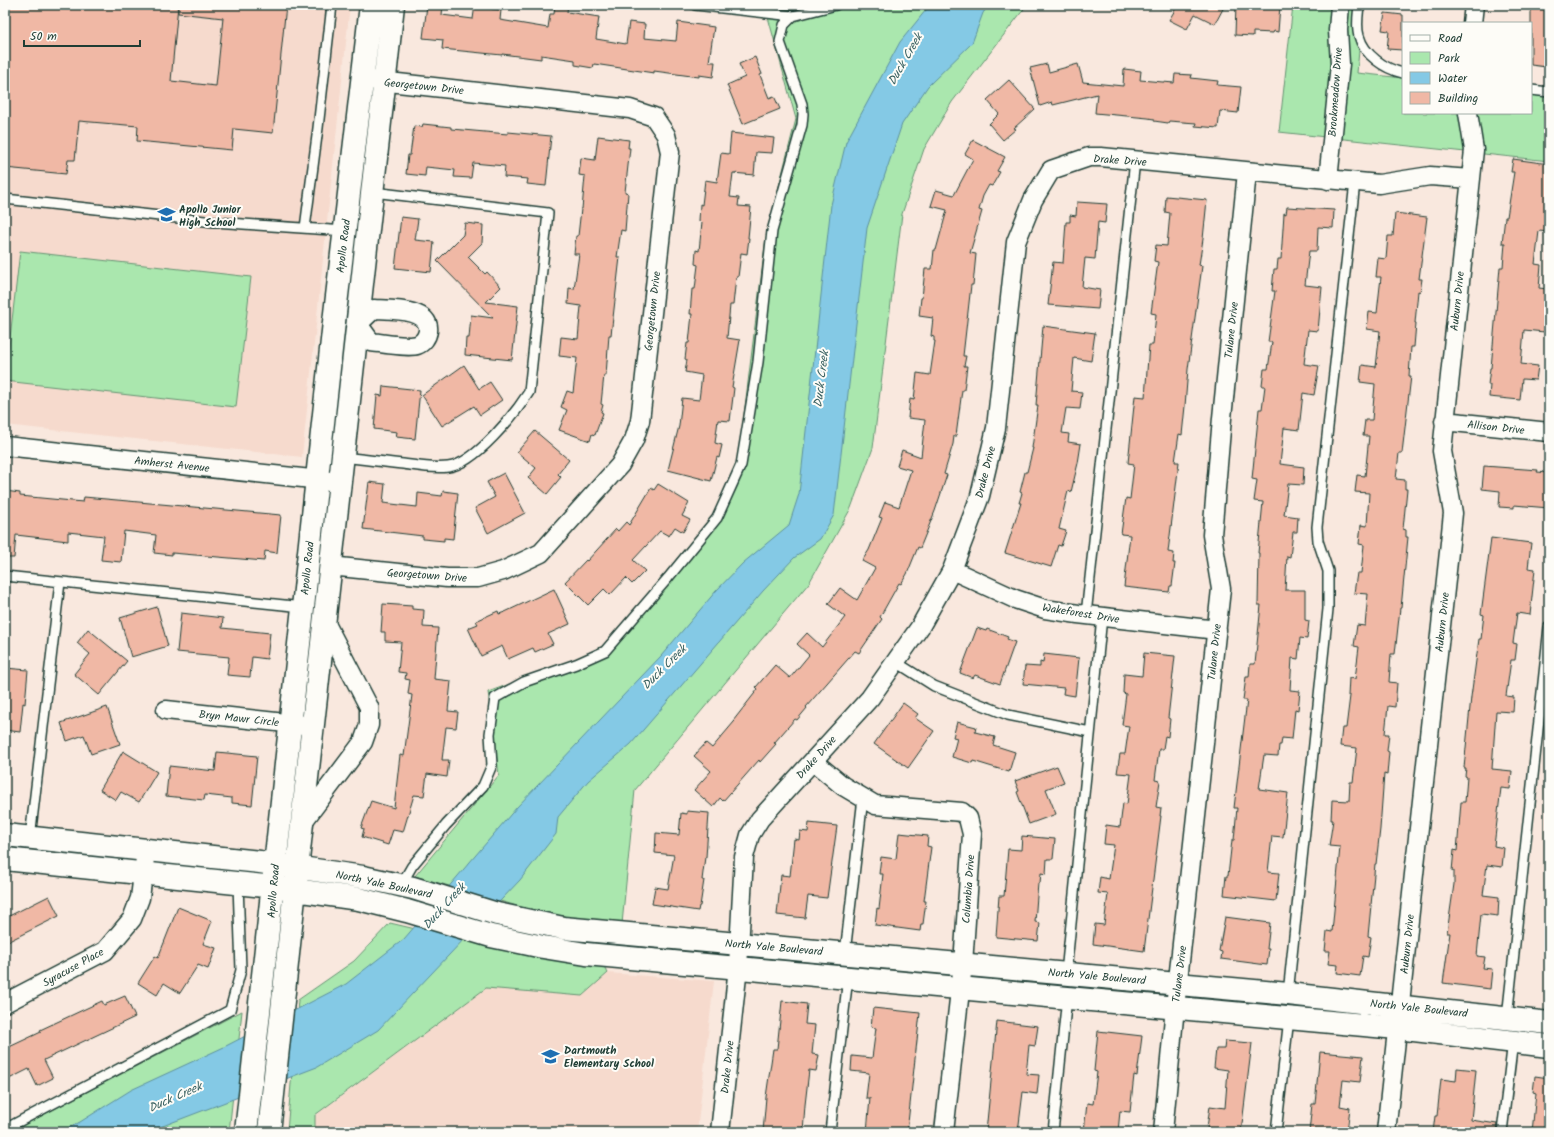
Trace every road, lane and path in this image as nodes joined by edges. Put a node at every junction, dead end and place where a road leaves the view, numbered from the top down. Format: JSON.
{"nodes":[{"id":1,"x":332,"y":5,"type":"edge"},
{"id":2,"x":371,"y":5,"type":"edge"},
{"id":3,"x":393,"y":5,"type":"edge"},
{"id":4,"x":695,"y":5,"type":"edge"},
{"id":5,"x":836,"y":5,"type":"edge"},
{"id":6,"x":1340,"y":5,"type":"edge"},
{"id":7,"x":1359,"y":5,"type":"edge"},
{"id":8,"x":1474,"y":5,"type":"edge"},
{"id":9,"x":793,"y":16,"type":"junction"},
{"id":10,"x":1472,"y":22,"type":"edge"},
{"id":11,"x":1402,"y":73,"type":"edge"},
{"id":12,"x":362,"y":79,"type":"junction"},
{"id":13,"x":385,"y":82,"type":"junction"},
{"id":14,"x":1532,"y":90,"type":"edge"},
{"id":15,"x":1549,"y":92,"type":"edge"},
{"id":16,"x":1468,"y":114,"type":"edge"},
{"id":17,"x":1135,"y":160,"type":"junction"},
{"id":18,"x":1247,"y":172,"type":"junction"},
{"id":19,"x":1471,"y":178,"type":"junction"},
{"id":20,"x":1328,"y":180,"type":"junction"},
{"id":21,"x":1355,"y":182,"type":"junction"},
{"id":22,"x":373,"y":192,"type":"junction"},
{"id":23,"x":5,"y":199,"type":"edge"},
{"id":24,"x":358,"y":225,"type":"junction"},
{"id":25,"x":305,"y":228,"type":"junction"},
{"id":26,"x":334,"y":322,"type":"junction"},
{"id":27,"x":358,"y":324,"type":"junction"},
{"id":28,"x":1444,"y":421,"type":"junction"},
{"id":29,"x":1549,"y":432,"type":"edge"},
{"id":30,"x":5,"y":446,"type":"edge"},
{"id":31,"x":342,"y":456,"type":"junction"},
{"id":32,"x":317,"y":479,"type":"junction"},
{"id":33,"x":339,"y":481,"type":"junction"},
{"id":34,"x":330,"y":566,"type":"junction"},
{"id":35,"x":952,"y":570,"type":"junction"},
{"id":36,"x":5,"y":576,"type":"edge"},
{"id":37,"x":60,"y":582,"type":"junction"},
{"id":38,"x":303,"y":607,"type":"junction"},
{"id":39,"x":1094,"y":616,"type":"junction"},
{"id":40,"x":324,"y":620,"type":"junction"},
{"id":41,"x":1549,"y":627,"type":"edge"},
{"id":42,"x":1216,"y":630,"type":"junction"},
{"id":43,"x":896,"y":662,"type":"junction"},
{"id":44,"x":166,"y":710,"type":"dead end"},
{"id":45,"x":290,"y":723,"type":"junction"},
{"id":46,"x":312,"y":726,"type":"junction"},
{"id":47,"x":1090,"y":732,"type":"junction"},
{"id":48,"x":813,"y":761,"type":"junction"},
{"id":49,"x":863,"y":798,"type":"junction"},
{"id":50,"x":302,"y":823,"type":"junction"},
{"id":51,"x":5,"y":835,"type":"edge"},
{"id":52,"x":30,"y":838,"type":"junction"},
{"id":53,"x":146,"y":850,"type":"junction"},
{"id":54,"x":5,"y":859,"type":"edge"},
{"id":55,"x":275,"y":864,"type":"junction"},
{"id":56,"x":298,"y":867,"type":"junction"},
{"id":57,"x":144,"y":873,"type":"junction"},
{"id":58,"x":238,"y":883,"type":"junction"},
{"id":59,"x":274,"y":887,"type":"junction"},
{"id":60,"x":407,"y":887,"type":"junction"},
{"id":61,"x":295,"y":889,"type":"junction"},
{"id":62,"x":740,"y":943,"type":"junction"},
{"id":63,"x":845,"y":954,"type":"junction"},
{"id":64,"x":963,"y":964,"type":"junction"},
{"id":65,"x":738,"y":967,"type":"junction"},
{"id":66,"x":1066,"y":974,"type":"junction"},
{"id":67,"x":848,"y":977,"type":"junction"},
{"id":68,"x":1178,"y":984,"type":"junction"},
{"id":69,"x":959,"y":987,"type":"junction"},
{"id":70,"x":1288,"y":994,"type":"junction"},
{"id":71,"x":1067,"y":997,"type":"junction"},
{"id":72,"x":5,"y":1004,"type":"edge"},
{"id":73,"x":1400,"y":1006,"type":"junction"},
{"id":74,"x":1175,"y":1007,"type":"junction"},
{"id":75,"x":1289,"y":1018,"type":"junction"},
{"id":76,"x":1507,"y":1018,"type":"junction"},
{"id":77,"x":1549,"y":1023,"type":"edge"},
{"id":78,"x":1397,"y":1028,"type":"junction"},
{"id":79,"x":1513,"y":1042,"type":"junction"},
{"id":80,"x":1549,"y":1046,"type":"edge"},
{"id":81,"x":5,"y":1129,"type":"edge"},
{"id":82,"x":246,"y":1132,"type":"edge"},
{"id":83,"x":270,"y":1132,"type":"edge"},
{"id":84,"x":720,"y":1132,"type":"edge"},
{"id":85,"x":830,"y":1132,"type":"edge"},
{"id":86,"x":944,"y":1132,"type":"edge"},
{"id":87,"x":1053,"y":1132,"type":"edge"},
{"id":88,"x":1163,"y":1132,"type":"edge"},
{"id":89,"x":1276,"y":1132,"type":"edge"},
{"id":90,"x":1386,"y":1132,"type":"edge"},
{"id":91,"x":1502,"y":1132,"type":"edge"}],
"edges":[{"from":1,"to":25,"type":"lane"},
{"from":2,"to":12,"type":"street","name":"Apollo Road"},
{"from":3,"to":13,"type":"street","name":"Apollo Road"},
{"from":4,"to":9,"type":"lane"},
{"from":5,"to":9,"type":"lane"},
{"from":6,"to":20,"type":"street","name":"Brookmeadow Drive"},
{"from":7,"to":11,"type":"lane"},
{"from":8,"to":10,"type":"street"},
{"from":9,"to":60,"type":"lane"},
{"from":12,"to":13,"type":"street","name":"Georgetown Drive"},
{"from":12,"to":24,"type":"street","name":"Apollo Road"},
{"from":13,"to":22,"type":"street","name":"Apollo Road"},
{"from":13,"to":34,"type":"street","name":"Georgetown Drive"},
{"from":14,"to":15,"type":"lane"},
{"from":16,"to":19,"type":"street","name":"Auburn Drive"},
{"from":17,"to":18,"type":"street","name":"Drake Drive"},
{"from":17,"to":35,"type":"street","name":"Drake Drive"},
{"from":17,"to":39,"type":"lane"},
{"from":18,"to":20,"type":"street","name":"Drake Drive"},
{"from":18,"to":42,"type":"street","name":"Tulane Drive"},
{"from":19,"to":21,"type":"street","name":"Drake Drive"},
{"from":19,"to":28,"type":"street","name":"Auburn Drive"},
{"from":20,"to":21,"type":"street","name":"Drake Drive"},
{"from":21,"to":70,"type":"lane"},
{"from":22,"to":24,"type":"street","name":"Apollo Road"},
{"from":22,"to":31,"type":"lane"},
{"from":23,"to":25,"type":"lane"},
{"from":24,"to":25,"type":"lane"},
{"from":24,"to":26,"type":"street","name":"Apollo Road"},
{"from":24,"to":27,"type":"street","name":"Apollo Road"},
{"from":26,"to":27,"type":"street"},
{"from":26,"to":32,"type":"street","name":"Apollo Road"},
{"from":27,"to":31,"type":"street","name":"Apollo Road"},
{"from":28,"to":29,"type":"street","name":"Allison Drive"},
{"from":28,"to":73,"type":"street","name":"Auburn Drive"},
{"from":30,"to":32,"type":"street","name":"Amherst Avenue"},
{"from":31,"to":33,"type":"street","name":"Apollo Road"},
{"from":32,"to":33,"type":"street","name":"Amherst Avenue"},
{"from":32,"to":38,"type":"street","name":"Apollo Road"},
{"from":33,"to":34,"type":"street","name":"Apollo Road"},
{"from":34,"to":40,"type":"street","name":"Apollo Road"},
{"from":35,"to":39,"type":"street","name":"Wakeforest Drive"},
{"from":35,"to":43,"type":"street","name":"Drake Drive"},
{"from":36,"to":37,"type":"lane"},
{"from":37,"to":38,"type":"lane"},
{"from":37,"to":52,"type":"lane"},
{"from":38,"to":45,"type":"street","name":"Apollo Road"},
{"from":39,"to":42,"type":"street","name":"Wakeforest Drive"},
{"from":39,"to":47,"type":"lane"},
{"from":40,"to":46,"type":"street","name":"Apollo Road"},
{"from":40,"to":50,"type":"street"},
{"from":41,"to":76,"type":"lane"},
{"from":42,"to":68,"type":"street","name":"Tulane Drive"},
{"from":43,"to":47,"type":"lane"},
{"from":43,"to":48,"type":"street","name":"Drake Drive"},
{"from":44,"to":45,"type":"street","name":"Bryn Mawr Circle"},
{"from":45,"to":46,"type":"street","name":"Bryn Mawr Circle"},
{"from":45,"to":55,"type":"street","name":"Apollo Road"},
{"from":46,"to":50,"type":"street","name":"Apollo Road"},
{"from":47,"to":66,"type":"lane"},
{"from":48,"to":49,"type":"street","name":"Columbia Drive"},
{"from":48,"to":62,"type":"street","name":"Drake Drive"},
{"from":49,"to":63,"type":"lane"},
{"from":49,"to":64,"type":"street","name":"Columbia Drive"},
{"from":50,"to":56,"type":"street","name":"Apollo Road"},
{"from":51,"to":52,"type":"street","name":"North Yale Boulevard"},
{"from":52,"to":53,"type":"street","name":"North Yale Boulevard"},
{"from":53,"to":55,"type":"street","name":"North Yale Boulevard"},
{"from":53,"to":57,"type":"street","name":"Syracuse Place"},
{"from":54,"to":57,"type":"street","name":"North Yale Boulevard"},
{"from":55,"to":56,"type":"street","name":"North Yale Boulevard"},
{"from":55,"to":59,"type":"street","name":"Apollo Road"},
{"from":56,"to":60,"type":"street","name":"North Yale Boulevard"},
{"from":56,"to":61,"type":"street","name":"Apollo Road"},
{"from":57,"to":58,"type":"street","name":"North Yale Boulevard"},
{"from":57,"to":72,"type":"street","name":"Syracuse Place"},
{"from":58,"to":59,"type":"street","name":"North Yale Boulevard"},
{"from":58,"to":81,"type":"lane"},
{"from":59,"to":61,"type":"street","name":"North Yale Boulevard"},
{"from":59,"to":82,"type":"street","name":"Apollo Road"},
{"from":60,"to":62,"type":"street","name":"North Yale Boulevard"},
{"from":61,"to":65,"type":"street","name":"North Yale Boulevard"},
{"from":61,"to":83,"type":"street","name":"Apollo Road"},
{"from":62,"to":63,"type":"street","name":"North Yale Boulevard"},
{"from":62,"to":65,"type":"street","name":"Drake Drive"},
{"from":63,"to":64,"type":"street","name":"North Yale Boulevard"},
{"from":64,"to":66,"type":"street","name":"North Yale Boulevard"},
{"from":64,"to":69,"type":"street","name":"Columbia Drive"},
{"from":65,"to":67,"type":"street","name":"North Yale Boulevard"},
{"from":65,"to":84,"type":"street","name":"Drake Drive"},
{"from":66,"to":68,"type":"street","name":"North Yale Boulevard"},
{"from":67,"to":69,"type":"street","name":"North Yale Boulevard"},
{"from":67,"to":85,"type":"lane"},
{"from":68,"to":70,"type":"street","name":"North Yale Boulevard"},
{"from":68,"to":74,"type":"street","name":"Tulane Drive"},
{"from":69,"to":71,"type":"street","name":"North Yale Boulevard"},
{"from":69,"to":86,"type":"street","name":"Columbia Drive"},
{"from":70,"to":73,"type":"street","name":"North Yale Boulevard"},
{"from":71,"to":74,"type":"street","name":"North Yale Boulevard"},
{"from":71,"to":87,"type":"lane"},
{"from":73,"to":76,"type":"street","name":"North Yale Boulevard"},
{"from":73,"to":78,"type":"street","name":"Auburn Drive"},
{"from":74,"to":75,"type":"street","name":"North Yale Boulevard"},
{"from":74,"to":88,"type":"street","name":"Tulane Drive"},
{"from":75,"to":78,"type":"street","name":"North Yale Boulevard"},
{"from":75,"to":89,"type":"lane"},
{"from":76,"to":77,"type":"street","name":"North Yale Boulevard"},
{"from":78,"to":79,"type":"street","name":"North Yale Boulevard"},
{"from":78,"to":90,"type":"street","name":"Auburn Drive"},
{"from":79,"to":80,"type":"street","name":"North Yale Boulevard"},
{"from":79,"to":91,"type":"lane"}]}
